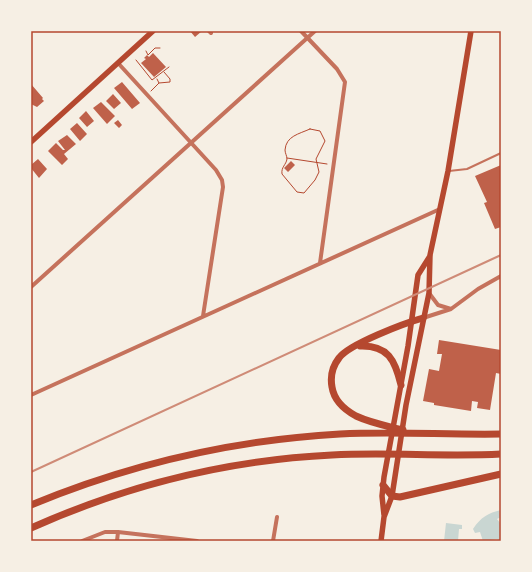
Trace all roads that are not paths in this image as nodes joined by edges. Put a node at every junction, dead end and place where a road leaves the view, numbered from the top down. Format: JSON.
{"nodes":[{"id":1,"x":153,"y":31,"type":"edge"},
{"id":2,"x":301,"y":31,"type":"edge"},
{"id":3,"x":314,"y":31,"type":"edge"},
{"id":4,"x":472,"y":31,"type":"edge"},
{"id":5,"x":307,"y":38,"type":"junction"},
{"id":6,"x":118,"y":63,"type":"junction"},
{"id":7,"x":31,"y":142,"type":"edge"},
{"id":8,"x":191,"y":142,"type":"junction"},
{"id":9,"x":501,"y":153,"type":"edge"},
{"id":10,"x":448,"y":172,"type":"junction"},
{"id":11,"x":440,"y":209,"type":"junction"},
{"id":12,"x":430,"y":255,"type":"junction"},
{"id":13,"x":320,"y":263,"type":"junction"},
{"id":14,"x":501,"y":276,"type":"edge"},
{"id":15,"x":31,"y":287,"type":"edge"},
{"id":16,"x":428,"y":293,"type":"junction"},
{"id":17,"x":451,"y":309,"type":"junction"},
{"id":18,"x":203,"y":316,"type":"junction"},
{"id":19,"x":423,"y":318,"type":"junction"},
{"id":20,"x":412,"y":321,"type":"junction"},
{"id":21,"x":358,"y":346,"type":"junction"},
{"id":22,"x":401,"y":385,"type":"junction"},
{"id":23,"x":31,"y":395,"type":"edge"},
{"id":24,"x":413,"y":433,"type":"junction"},
{"id":25,"x":501,"y":434,"type":"edge"},
{"id":26,"x":501,"y":454,"type":"edge"},
{"id":27,"x":501,"y":474,"type":"edge"},
{"id":28,"x":383,"y":485,"type":"junction"},
{"id":29,"x":392,"y":496,"type":"junction"},
{"id":30,"x":31,"y":505,"type":"edge"},
{"id":31,"x":277,"y":517,"type":"dead end"},
{"id":32,"x":384,"y":517,"type":"junction"},
{"id":33,"x":31,"y":528,"type":"edge"},
{"id":34,"x":118,"y":532,"type":"junction"},
{"id":35,"x":183,"y":540,"type":"edge"},
{"id":36,"x":82,"y":541,"type":"edge"},
{"id":37,"x":117,"y":541,"type":"edge"},
{"id":38,"x":197,"y":541,"type":"edge"},
{"id":39,"x":273,"y":541,"type":"edge"},
{"id":40,"x":381,"y":541,"type":"edge"}],
"edges":[{"from":1,"to":6,"type":"main road"},
{"from":2,"to":5,"type":"street"},
{"from":3,"to":5,"type":"street"},
{"from":4,"to":10,"type":"main road"},
{"from":5,"to":8,"type":"street"},
{"from":5,"to":13,"type":"street"},
{"from":6,"to":7,"type":"main road"},
{"from":6,"to":8,"type":"street"},
{"from":8,"to":15,"type":"street"},
{"from":8,"to":18,"type":"street"},
{"from":9,"to":10,"type":"lane"},
{"from":10,"to":11,"type":"main road"},
{"from":11,"to":12,"type":"main road"},
{"from":11,"to":13,"type":"street"},
{"from":12,"to":16,"type":"main road"},
{"from":12,"to":20,"type":"main road"},
{"from":13,"to":18,"type":"street"},
{"from":14,"to":17,"type":"street"},
{"from":16,"to":17,"type":"street"},
{"from":16,"to":19,"type":"main road"},
{"from":17,"to":19,"type":"street"},
{"from":18,"to":23,"type":"street"},
{"from":19,"to":20,"type":"highway"},
{"from":19,"to":29,"type":"main road"},
{"from":20,"to":21,"type":"highway"},
{"from":20,"to":22,"type":"main road"},
{"from":21,"to":22,"type":"highway"},
{"from":21,"to":24,"type":"highway"},
{"from":22,"to":28,"type":"main road"},
{"from":24,"to":25,"type":"highway"},
{"from":24,"to":30,"type":"highway"},
{"from":26,"to":33,"type":"highway"},
{"from":27,"to":29,"type":"highway"},
{"from":28,"to":29,"type":"highway"},
{"from":28,"to":32,"type":"main road"},
{"from":29,"to":32,"type":"main road"},
{"from":31,"to":39,"type":"street"},
{"from":32,"to":40,"type":"main road"},
{"from":34,"to":35,"type":"street"},
{"from":34,"to":36,"type":"street"},
{"from":34,"to":37,"type":"street"},
{"from":35,"to":38,"type":"street"}]}
